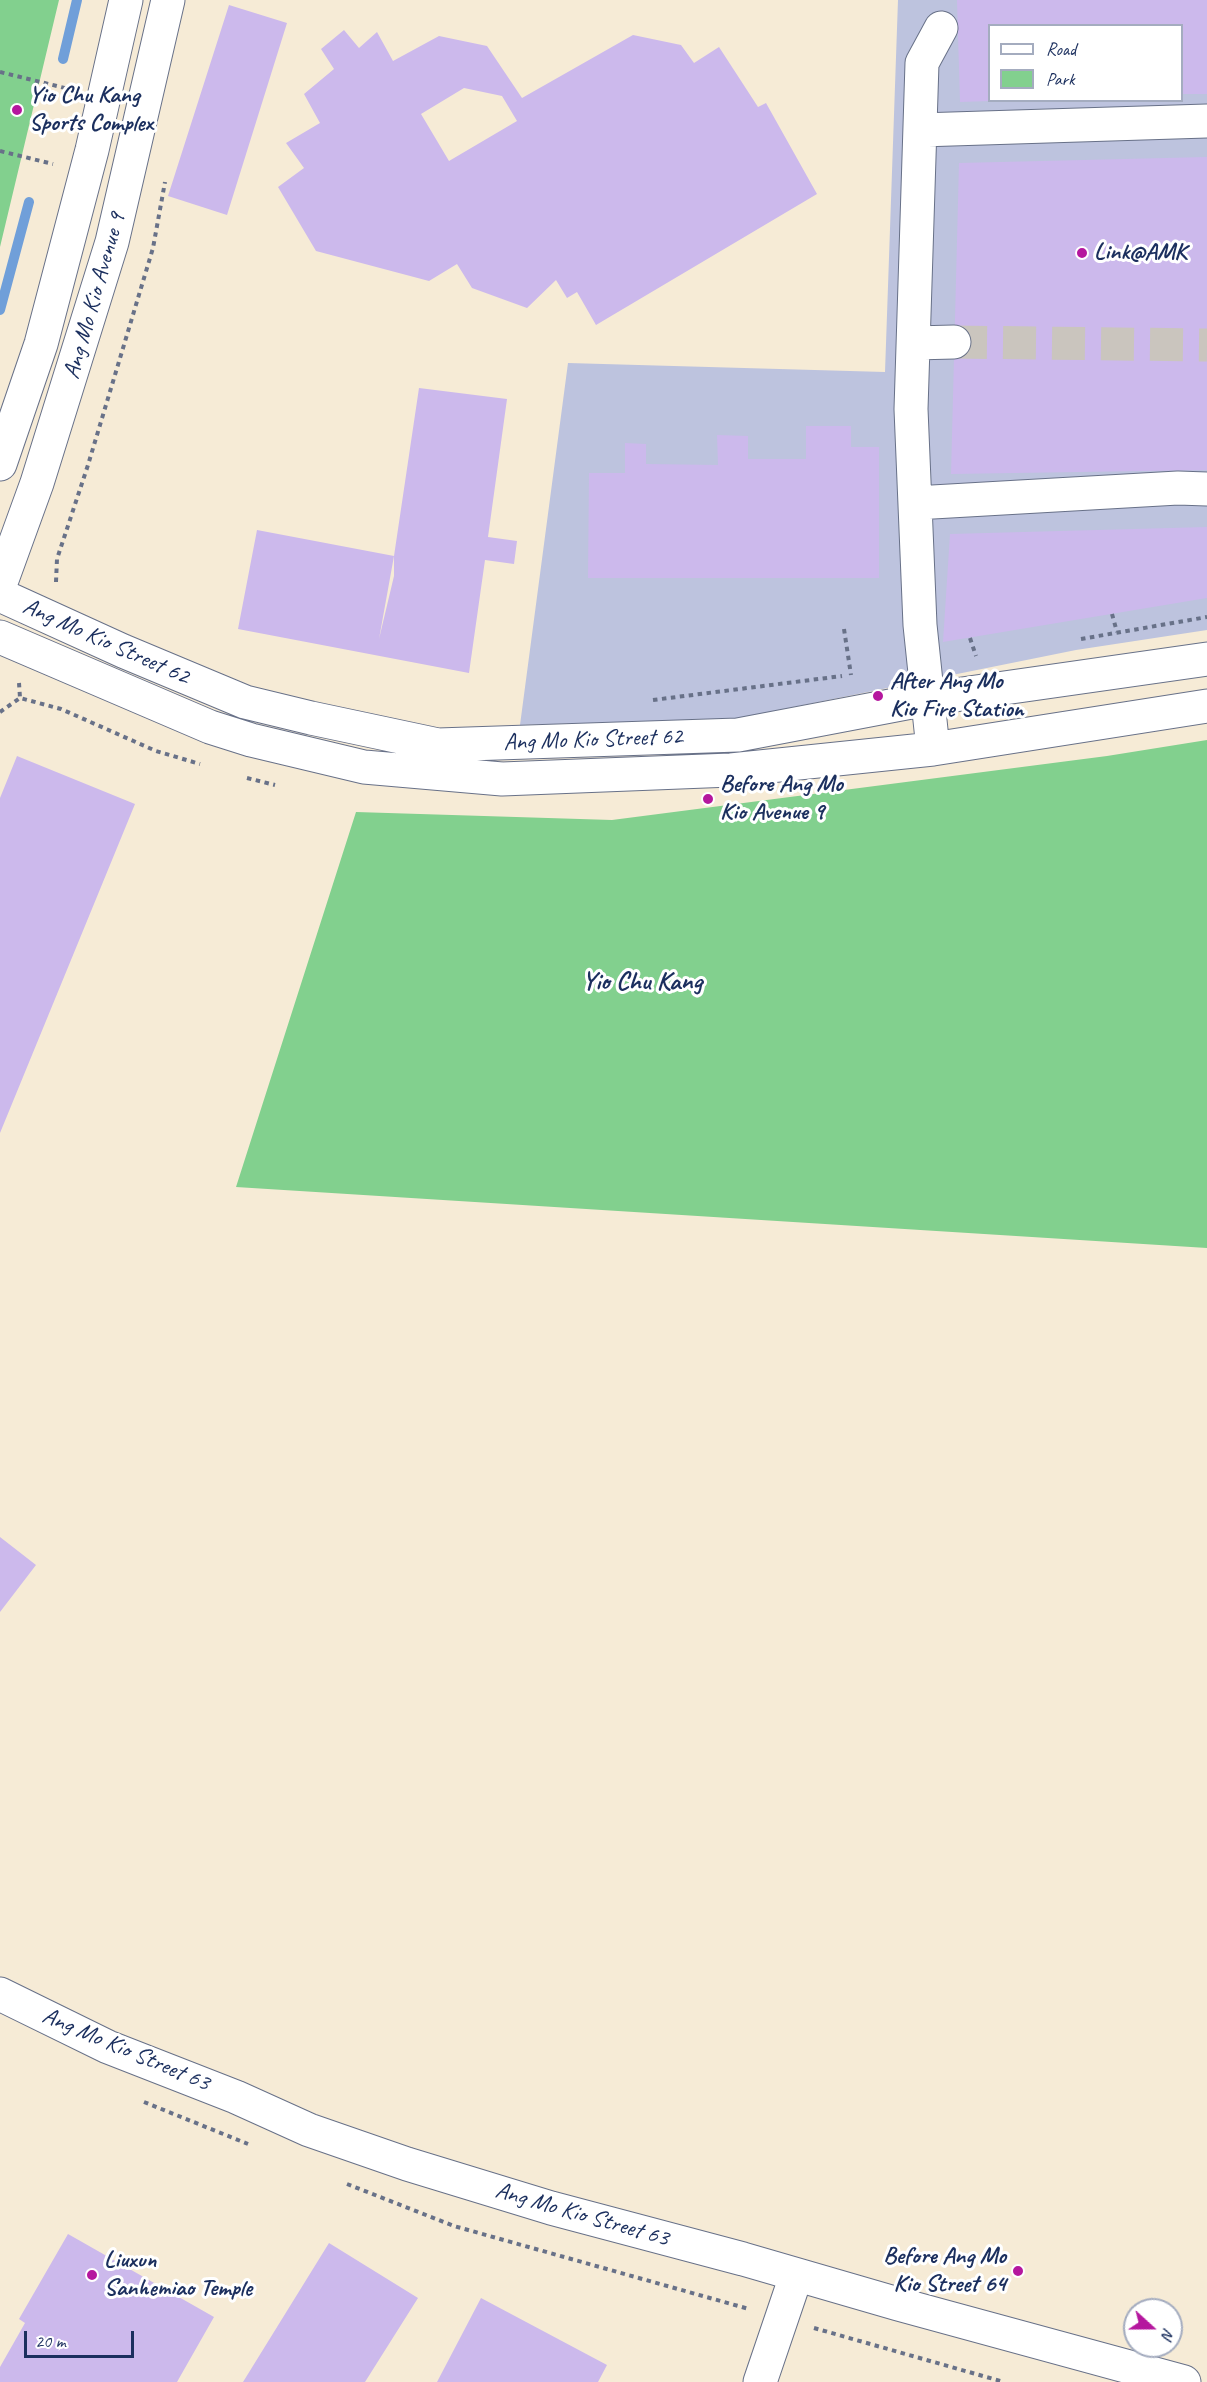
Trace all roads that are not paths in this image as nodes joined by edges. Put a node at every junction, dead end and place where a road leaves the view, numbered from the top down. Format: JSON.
{"nodes":[{"id":1,"x":126,"y":0,"type":"edge"},
{"id":2,"x":168,"y":0,"type":"edge"},
{"id":3,"x":941,"y":28,"type":"dead end"},
{"id":4,"x":1207,"y":121,"type":"edge"},
{"id":5,"x":920,"y":130,"type":"junction"},
{"id":6,"x":954,"y":342,"type":"tunnel mouth"},
{"id":7,"x":914,"y":343,"type":"junction"},
{"id":8,"x":0,"y":464,"type":"edge"},
{"id":9,"x":1207,"y":489,"type":"edge"},
{"id":10,"x":915,"y":503,"type":"junction"},
{"id":11,"x":0,"y":585,"type":"edge"},
{"id":12,"x":0,"y":595,"type":"edge"},
{"id":13,"x":0,"y":637,"type":"edge"},
{"id":14,"x":1207,"y":659,"type":"edge"},
{"id":15,"x":927,"y":699,"type":"junction"},
{"id":16,"x":1207,"y":706,"type":"edge"},
{"id":17,"x":292,"y":714,"type":"junction"},
{"id":18,"x":281,"y":747,"type":"junction"},
{"id":19,"x":933,"y":749,"type":"junction"},
{"id":20,"x":0,"y":1994,"type":"edge"},
{"id":21,"x":796,"y":2276,"type":"junction"},
{"id":22,"x":1123,"y":2374,"type":"edge"},
{"id":23,"x":760,"y":2382,"type":"edge"},
{"id":24,"x":1184,"y":2382,"type":"edge"}],
"edges":[{"from":1,"to":8,"type":"street","name":"Ang Mo Kio Avenue 9"},
{"from":2,"to":11,"type":"street","name":"Ang Mo Kio Avenue 9"},
{"from":3,"to":5,"type":"street"},
{"from":4,"to":5,"type":"street"},
{"from":5,"to":7,"type":"street"},
{"from":6,"to":7,"type":"street"},
{"from":7,"to":10,"type":"street"},
{"from":9,"to":10,"type":"street"},
{"from":10,"to":15,"type":"street"},
{"from":12,"to":17,"type":"street","name":"Ang Mo Kio Street 62"},
{"from":13,"to":18,"type":"street","name":"Ang Mo Kio Street 62"},
{"from":14,"to":15,"type":"street","name":"Ang Mo Kio Street 62"},
{"from":15,"to":17,"type":"street","name":"Ang Mo Kio Street 62"},
{"from":15,"to":19,"type":"street"},
{"from":16,"to":19,"type":"street","name":"Ang Mo Kio Street 62"},
{"from":17,"to":18,"type":"street"},
{"from":18,"to":19,"type":"street","name":"Ang Mo Kio Street 62"},
{"from":20,"to":21,"type":"street","name":"Ang Mo Kio Street 63"},
{"from":21,"to":22,"type":"street","name":"Ang Mo Kio Street 63"},
{"from":21,"to":23,"type":"street"},
{"from":22,"to":24,"type":"street","name":"Ang Mo Kio Street 63"}]}
